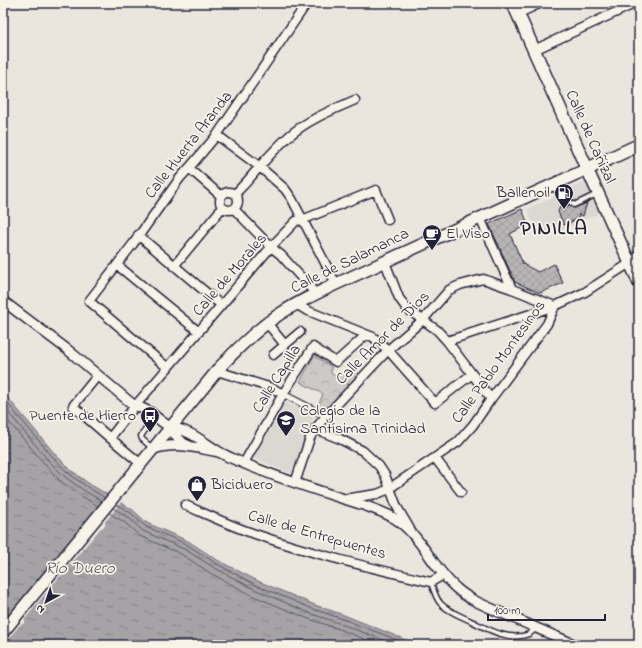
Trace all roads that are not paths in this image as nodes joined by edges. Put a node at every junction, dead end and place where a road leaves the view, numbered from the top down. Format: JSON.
{"nodes":[{"id":1,"x":308,"y":3,"type":"edge"},
{"id":2,"x":540,"y":3,"type":"edge"},
{"id":3,"x":636,"y":3,"type":"edge"},
{"id":4,"x":515,"y":8,"type":"edge"},
{"id":5,"x":534,"y":50,"type":"junction"},
{"id":6,"x":355,"y":100,"type":"dead end"},
{"id":7,"x":217,"y":135,"type":"junction"},
{"id":8,"x":639,"y":145,"type":"edge"},
{"id":9,"x":260,"y":167,"type":"junction"},
{"id":10,"x":189,"y":168,"type":"junction"},
{"id":11,"x":587,"y":169,"type":"junction"},
{"id":12,"x":550,"y":186,"type":"junction"},
{"id":13,"x":598,"y":193,"type":"junction"},
{"id":14,"x":235,"y":194,"type":"junction"},
{"id":15,"x":220,"y":195,"type":"junction"},
{"id":16,"x":222,"y":208,"type":"junction"},
{"id":17,"x":234,"y":209,"type":"junction"},
{"id":18,"x":480,"y":218,"type":"junction"},
{"id":19,"x":302,"y":220,"type":"junction"},
{"id":20,"x":388,"y":220,"type":"dead end"},
{"id":21,"x":138,"y":236,"type":"junction"},
{"id":22,"x":271,"y":247,"type":"junction"},
{"id":23,"x":639,"y":255,"type":"edge"},
{"id":24,"x":385,"y":262,"type":"junction"},
{"id":25,"x":630,"y":263,"type":"junction"},
{"id":26,"x":117,"y":265,"type":"junction"},
{"id":27,"x":174,"y":266,"type":"junction"},
{"id":28,"x":639,"y":283,"type":"edge"},
{"id":29,"x":336,"y":284,"type":"junction"},
{"id":30,"x":512,"y":289,"type":"junction"},
{"id":31,"x":316,"y":294,"type":"junction"},
{"id":32,"x":3,"y":301,"type":"edge"},
{"id":33,"x":296,"y":304,"type":"junction"},
{"id":34,"x":221,"y":305,"type":"junction"},
{"id":35,"x":554,"y":306,"type":"junction"},
{"id":36,"x":423,"y":320,"type":"junction"},
{"id":37,"x":267,"y":323,"type":"junction"},
{"id":38,"x":199,"y":332,"type":"junction"},
{"id":39,"x":300,"y":332,"type":"dead end"},
{"id":40,"x":366,"y":335,"type":"junction"},
{"id":41,"x":447,"y":341,"type":"junction"},
{"id":42,"x":285,"y":345,"type":"junction"},
{"id":43,"x":388,"y":350,"type":"junction"},
{"id":44,"x":272,"y":355,"type":"dead end"},
{"id":45,"x":168,"y":368,"type":"junction"},
{"id":46,"x":217,"y":371,"type":"junction"},
{"id":47,"x":472,"y":374,"type":"junction"},
{"id":48,"x":98,"y":375,"type":"junction"},
{"id":49,"x":283,"y":394,"type":"junction"},
{"id":50,"x":491,"y":399,"type":"junction"},
{"id":51,"x":136,"y":406,"type":"junction"},
{"id":52,"x":155,"y":416,"type":"junction"},
{"id":53,"x":326,"y":416,"type":"junction"},
{"id":54,"x":170,"y":428,"type":"junction"},
{"id":55,"x":315,"y":429,"type":"junction"},
{"id":56,"x":110,"y":438,"type":"junction"},
{"id":57,"x":192,"y":447,"type":"junction"},
{"id":58,"x":154,"y":449,"type":"junction"},
{"id":59,"x":223,"y":454,"type":"junction"},
{"id":60,"x":435,"y":458,"type":"junction"},
{"id":61,"x":244,"y":463,"type":"junction"},
{"id":62,"x":141,"y":464,"type":"junction"},
{"id":63,"x":295,"y":483,"type":"junction"},
{"id":64,"x":390,"y":489,"type":"junction"},
{"id":65,"x":461,"y":492,"type":"dead end"},
{"id":66,"x":344,"y":499,"type":"junction"},
{"id":67,"x":185,"y":505,"type":"dead end"},
{"id":68,"x":411,"y":532,"type":"junction"},
{"id":69,"x":443,"y":575,"type":"junction"},
{"id":70,"x":431,"y":582,"type":"junction"},
{"id":71,"x":536,"y":628,"type":"junction"},
{"id":72,"x":3,"y":632,"type":"edge"},
{"id":73,"x":576,"y":645,"type":"edge"}],
"edges":[{"from":1,"to":7,"type":"street","name":"Calle Huerta Aranda"},
{"from":2,"to":4,"type":"street"},
{"from":3,"to":5,"type":"street"},
{"from":4,"to":5,"type":"main road","name":"Calle de Cañizal"},
{"from":5,"to":11,"type":"main road","name":"Calle de Cañizal"},
{"from":6,"to":9,"type":"street"},
{"from":7,"to":9,"type":"street"},
{"from":7,"to":10,"type":"street","name":"Calle Huerta Aranda"},
{"from":8,"to":11,"type":"main road","name":"Calle de Salamanca"},
{"from":9,"to":14,"type":"street"},
{"from":9,"to":19,"type":"street"},
{"from":10,"to":15,"type":"street"},
{"from":10,"to":21,"type":"street","name":"Calle Huerta Aranda"},
{"from":11,"to":12,"type":"main road","name":"Calle de Salamanca"},
{"from":11,"to":13,"type":"main road","name":"Calle de Cañizal"},
{"from":12,"to":13,"type":"lane"},
{"from":12,"to":18,"type":"main road","name":"Calle de Salamanca"},
{"from":13,"to":25,"type":"main road","name":"Calle de Cañizal"},
{"from":14,"to":15,"type":"street"},
{"from":14,"to":17,"type":"street"},
{"from":15,"to":16,"type":"street"},
{"from":16,"to":17,"type":"street"},
{"from":16,"to":27,"type":"street"},
{"from":17,"to":22,"type":"street"},
{"from":18,"to":24,"type":"main road","name":"Calle de Salamanca"},
{"from":18,"to":30,"type":"street"},
{"from":19,"to":20,"type":"street","name":"Calle de Morales"},
{"from":19,"to":22,"type":"street","name":"Calle de Morales"},
{"from":19,"to":29,"type":"street"},
{"from":21,"to":26,"type":"street","name":"Calle Huerta Aranda"},
{"from":21,"to":27,"type":"street"},
{"from":22,"to":31,"type":"street"},
{"from":22,"to":34,"type":"street","name":"Calle de Morales"},
{"from":23,"to":25,"type":"street","name":"Calle Pablo Montesinos"},
{"from":24,"to":29,"type":"main road","name":"Calle de Salamanca"},
{"from":24,"to":36,"type":"street"},
{"from":25,"to":28,"type":"main road","name":"Calle de Cañizal"},
{"from":25,"to":35,"type":"street","name":"Calle Pablo Montesinos"},
{"from":26,"to":38,"type":"street"},
{"from":26,"to":45,"type":"street","name":"Calle Huerta Aranda"},
{"from":27,"to":34,"type":"street"},
{"from":29,"to":31,"type":"main road","name":"Calle de Salamanca"},
{"from":30,"to":35,"type":"street","name":"Calle Amor de Dios"},
{"from":30,"to":36,"type":"street","name":"Calle Amor de Dios"},
{"from":31,"to":33,"type":"main road","name":"Calle de Salamanca"},
{"from":32,"to":48,"type":"street"},
{"from":33,"to":37,"type":"main road","name":"Calle de Salamanca"},
{"from":33,"to":40,"type":"street"},
{"from":34,"to":38,"type":"street","name":"Calle de Morales"},
{"from":35,"to":41,"type":"street"},
{"from":35,"to":50,"type":"street","name":"Calle Pablo Montesinos"},
{"from":36,"to":41,"type":"street"},
{"from":36,"to":43,"type":"street","name":"Calle Amor de Dios"},
{"from":37,"to":42,"type":"street"},
{"from":37,"to":46,"type":"main road","name":"Calle de Salamanca"},
{"from":38,"to":45,"type":"street","name":"Calle de Morales"},
{"from":39,"to":42,"type":"street"},
{"from":40,"to":43,"type":"street"},
{"from":40,"to":49,"type":"street","name":"Calle Capilla"},
{"from":41,"to":47,"type":"street"},
{"from":42,"to":44,"type":"street"},
{"from":43,"to":47,"type":"street"},
{"from":43,"to":53,"type":"street","name":"Calle Amor de Dios"},
{"from":45,"to":51,"type":"street","name":"Calle de Morales"},
{"from":46,"to":49,"type":"street"},
{"from":46,"to":54,"type":"main road","name":"Calle de Salamanca"},
{"from":47,"to":50,"type":"street"},
{"from":48,"to":51,"type":"street"},
{"from":48,"to":56,"type":"street"},
{"from":49,"to":53,"type":"street"},
{"from":49,"to":61,"type":"street","name":"Calle Capilla"},
{"from":50,"to":60,"type":"street","name":"Calle Pablo Montesinos"},
{"from":51,"to":52,"type":"street"},
{"from":51,"to":56,"type":"street","name":"Calle de Morales"},
{"from":52,"to":54,"type":"street"},
{"from":52,"to":58,"type":"lane"},
{"from":53,"to":55,"type":"street","name":"Calle Amor de Dios"},
{"from":54,"to":57,"type":"street"},
{"from":54,"to":58,"type":"main road","name":"Calle de Salamanca"},
{"from":54,"to":59,"type":"street"},
{"from":55,"to":63,"type":"street","name":"Calle Amor de Dios"},
{"from":55,"to":64,"type":"street"},
{"from":56,"to":62,"type":"street"},
{"from":57,"to":58,"type":"street"},
{"from":57,"to":59,"type":"street"},
{"from":58,"to":62,"type":"main road","name":"Calle de Salamanca"},
{"from":59,"to":61,"type":"street"},
{"from":60,"to":64,"type":"street","name":"Calle Pablo Montesinos"},
{"from":60,"to":65,"type":"street"},
{"from":61,"to":63,"type":"street"},
{"from":62,"to":72,"type":"main road","name":"Calle de Salamanca"},
{"from":63,"to":66,"type":"street"},
{"from":64,"to":66,"type":"street","name":"Calle Pablo Montesinos"},
{"from":64,"to":68,"type":"street"},
{"from":66,"to":68,"type":"street"},
{"from":67,"to":70,"type":"street","name":"Calle de Entrepuentes"},
{"from":68,"to":69,"type":"street"},
{"from":69,"to":70,"type":"street"},
{"from":69,"to":71,"type":"street"},
{"from":70,"to":71,"type":"lane"},
{"from":71,"to":73,"type":"street"}]}
